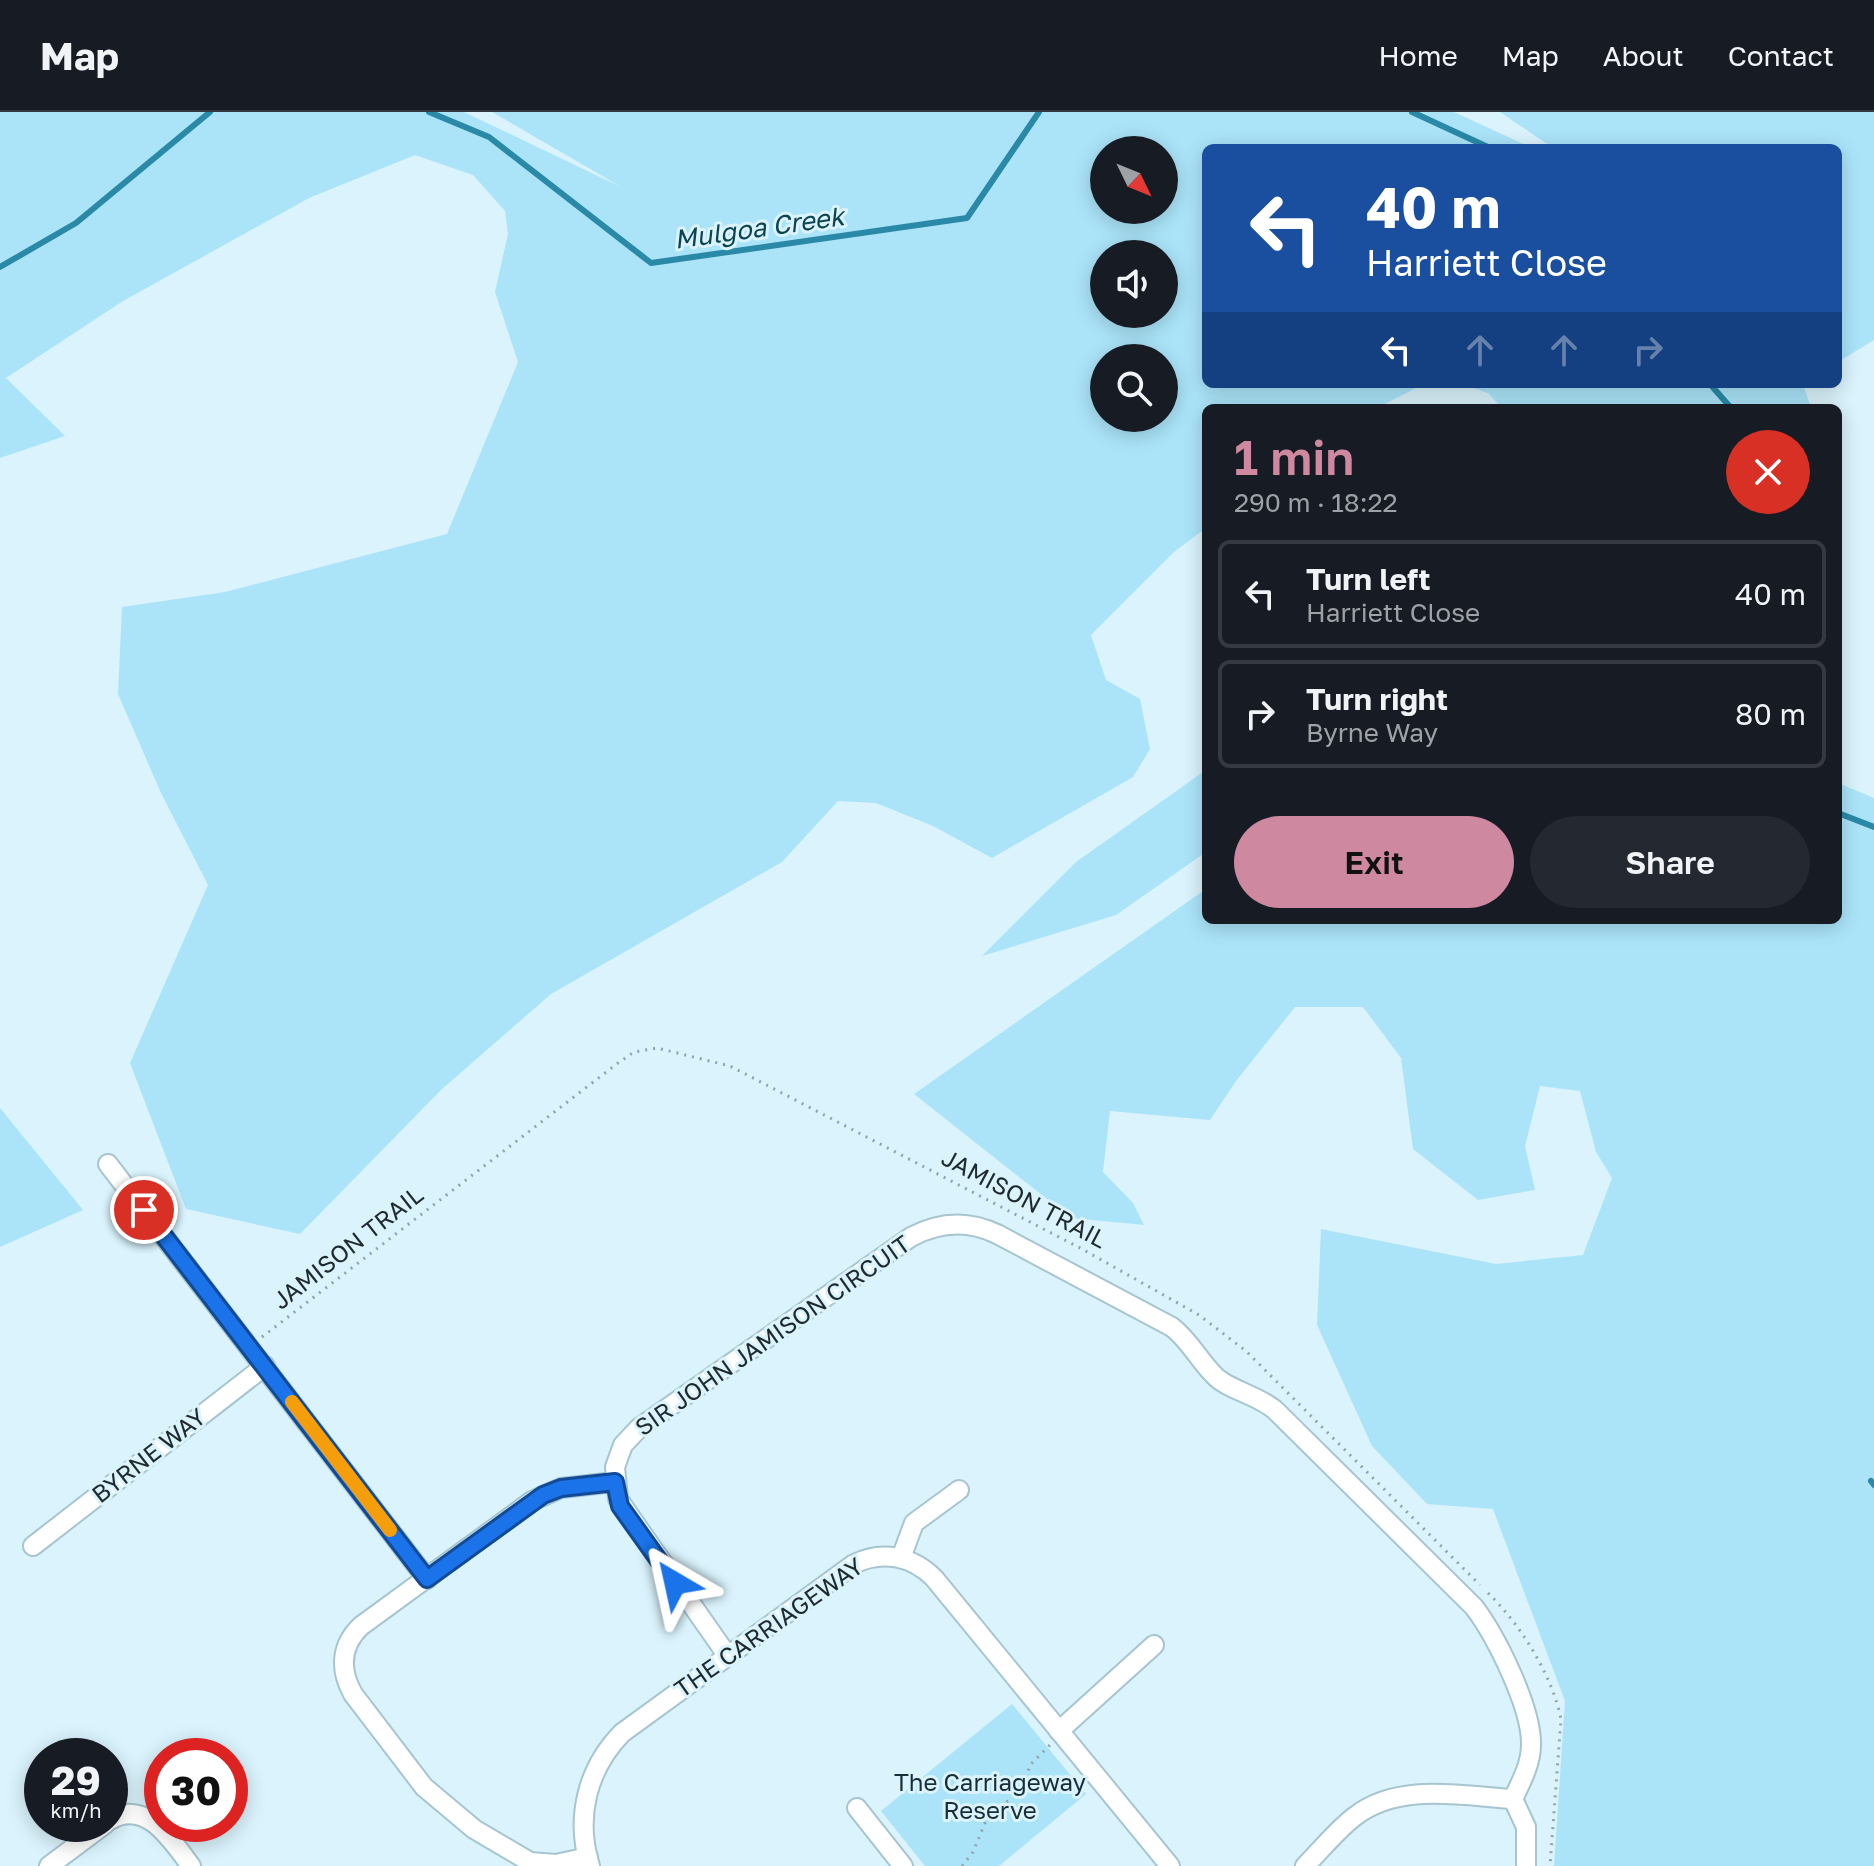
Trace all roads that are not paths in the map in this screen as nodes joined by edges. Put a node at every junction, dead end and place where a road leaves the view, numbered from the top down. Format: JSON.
{"nodes":[{"id":1,"x":108,"y":1164,"type":"dead end"},
{"id":2,"x":265,"y":1366,"type":"junction"},
{"id":3,"x":615,"y":1482,"type":"junction"},
{"id":4,"x":959,"y":1490,"type":"dead end"},
{"id":5,"x":33,"y":1546,"type":"dead end"},
{"id":6,"x":901,"y":1558,"type":"junction"},
{"id":7,"x":427,"y":1579,"type":"junction"},
{"id":8,"x":1154,"y":1645,"type":"dead end"},
{"id":9,"x":727,"y":1655,"type":"junction"},
{"id":10,"x":1061,"y":1733,"type":"junction"},
{"id":11,"x":1513,"y":1799,"type":"junction"},
{"id":12,"x":857,"y":1808,"type":"dead end"},
{"id":13,"x":128,"y":1813,"type":"edge"},
{"id":14,"x":81,"y":1842,"type":"edge"},
{"id":15,"x":589,"y":1862,"type":"edge"},
{"id":16,"x":49,"y":1866,"type":"edge"},
{"id":17,"x":191,"y":1866,"type":"edge"},
{"id":18,"x":903,"y":1866,"type":"edge"},
{"id":19,"x":1170,"y":1866,"type":"edge"},
{"id":20,"x":1305,"y":1866,"type":"edge"},
{"id":21,"x":1526,"y":1866,"type":"edge"}],
"edges":[{"from":1,"to":2,"type":"street"},
{"from":2,"to":5,"type":"street","name":"BYRNE WAY"},
{"from":2,"to":7,"type":"street"},
{"from":3,"to":7,"type":"street"},
{"from":3,"to":9,"type":"street"},
{"from":3,"to":11,"type":"street","name":"SIR JOHN JAMISON CIRCUIT"},
{"from":4,"to":6,"type":"street"},
{"from":6,"to":9,"type":"street","name":"THE CARRIAGEWAY"},
{"from":6,"to":10,"type":"street"},
{"from":7,"to":15,"type":"street"},
{"from":8,"to":10,"type":"street"},
{"from":9,"to":15,"type":"street","name":"THE CARRIAGEWAY"},
{"from":10,"to":19,"type":"street"},
{"from":11,"to":20,"type":"street"},
{"from":11,"to":21,"type":"street"},
{"from":12,"to":18,"type":"street"},
{"from":13,"to":17,"type":"street"},
{"from":14,"to":16,"type":"street"}]}
